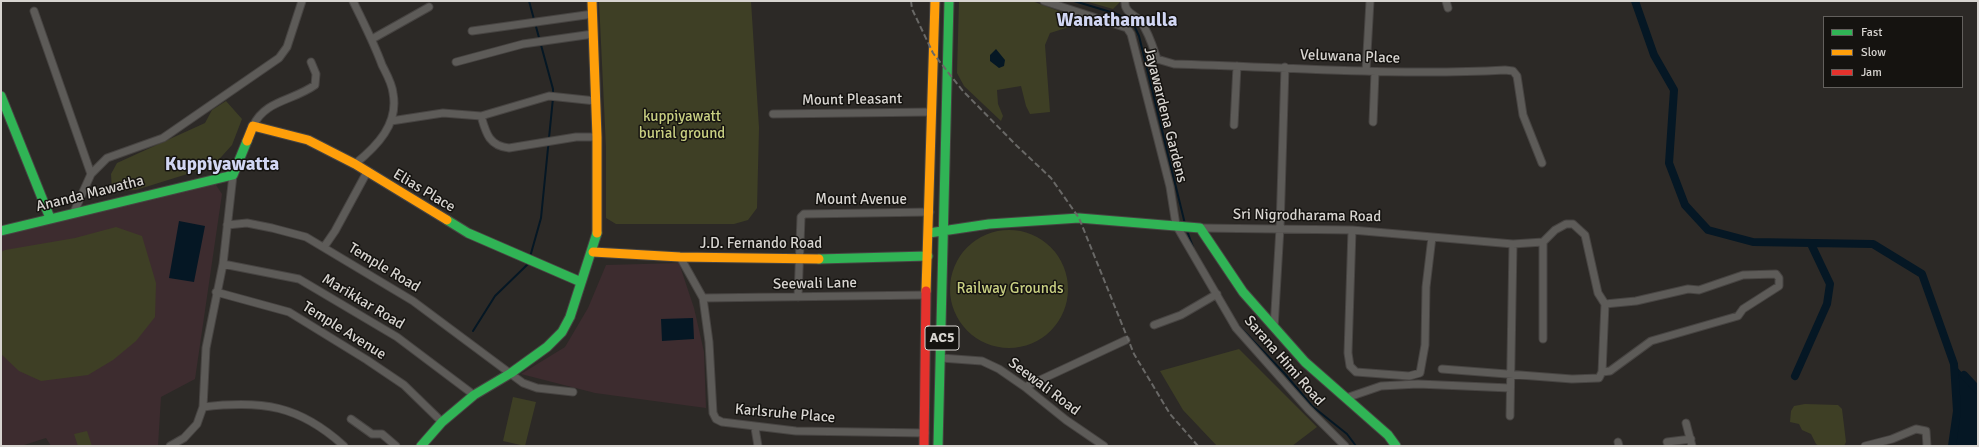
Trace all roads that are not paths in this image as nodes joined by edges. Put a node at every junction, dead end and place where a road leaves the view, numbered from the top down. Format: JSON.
{"nodes":[{"id":1,"x":302,"y":1,"type":"edge"},
{"id":2,"x":353,"y":1,"type":"edge"},
{"id":3,"x":592,"y":1,"type":"edge"},
{"id":4,"x":935,"y":1,"type":"edge"},
{"id":5,"x":949,"y":1,"type":"edge"},
{"id":6,"x":1044,"y":1,"type":"edge"},
{"id":7,"x":1124,"y":1,"type":"edge"},
{"id":8,"x":1370,"y":1,"type":"edge"},
{"id":9,"x":429,"y":7,"type":"dead end"},
{"id":10,"x":34,"y":11,"type":"dead end"},
{"id":11,"x":593,"y":14,"type":"junction"},
{"id":12,"x":472,"y":31,"type":"dead end"},
{"id":13,"x":593,"y":34,"type":"junction"},
{"id":14,"x":372,"y":39,"type":"junction"},
{"id":15,"x":311,"y":62,"type":"dead end"},
{"id":16,"x":456,"y":62,"type":"dead end"},
{"id":17,"x":1237,"y":66,"type":"junction"},
{"id":18,"x":1285,"y":67,"type":"junction"},
{"id":19,"x":1366,"y":72,"type":"junction"},
{"id":20,"x":1375,"y":72,"type":"junction"},
{"id":21,"x":1,"y":96,"type":"edge"},
{"id":22,"x":596,"y":101,"type":"junction"},
{"id":23,"x":931,"y":112,"type":"junction"},
{"id":24,"x":773,"y":114,"type":"dead end"},
{"id":25,"x":481,"y":116,"type":"junction"},
{"id":26,"x":391,"y":121,"type":"junction"},
{"id":27,"x":1373,"y":122,"type":"dead end"},
{"id":28,"x":1234,"y":125,"type":"dead end"},
{"id":29,"x":253,"y":126,"type":"junction"},
{"id":30,"x":597,"y":137,"type":"junction"},
{"id":31,"x":1542,"y":163,"type":"dead end"},
{"id":32,"x":355,"y":164,"type":"junction"},
{"id":33,"x":367,"y":172,"type":"junction"},
{"id":34,"x":91,"y":174,"type":"junction"},
{"id":35,"x":233,"y":175,"type":"junction"},
{"id":36,"x":74,"y":212,"type":"junction"},
{"id":37,"x":930,"y":212,"type":"junction"},
{"id":38,"x":50,"y":218,"type":"junction"},
{"id":39,"x":227,"y":225,"type":"junction"},
{"id":40,"x":1178,"y":225,"type":"junction"},
{"id":41,"x":1197,"y":227,"type":"junction"},
{"id":42,"x":1280,"y":228,"type":"junction"},
{"id":43,"x":944,"y":230,"type":"junction"},
{"id":44,"x":1352,"y":230,"type":"junction"},
{"id":45,"x":1,"y":231,"type":"edge"},
{"id":46,"x":929,"y":233,"type":"junction"},
{"id":47,"x":1432,"y":236,"type":"junction"},
{"id":48,"x":1543,"y":242,"type":"junction"},
{"id":49,"x":1513,"y":244,"type":"junction"},
{"id":50,"x":324,"y":247,"type":"junction"},
{"id":51,"x":593,"y":252,"type":"junction"},
{"id":52,"x":928,"y":256,"type":"junction"},
{"id":53,"x":680,"y":257,"type":"junction"},
{"id":54,"x":799,"y":259,"type":"junction"},
{"id":55,"x":223,"y":264,"type":"junction"},
{"id":56,"x":581,"y":282,"type":"junction"},
{"id":57,"x":216,"y":292,"type":"junction"},
{"id":58,"x":1217,"y":294,"type":"junction"},
{"id":59,"x":926,"y":295,"type":"junction"},
{"id":60,"x":798,"y":297,"type":"junction"},
{"id":61,"x":703,"y":298,"type":"junction"},
{"id":62,"x":1605,"y":304,"type":"junction"},
{"id":63,"x":1154,"y":325,"type":"dead end"},
{"id":64,"x":1274,"y":328,"type":"junction"},
{"id":65,"x":1543,"y":339,"type":"dead end"},
{"id":66,"x":1126,"y":340,"type":"dead end"},
{"id":67,"x":941,"y":358,"type":"junction"},
{"id":68,"x":1442,"y":369,"type":"dead end"},
{"id":69,"x":1602,"y":372,"type":"junction"},
{"id":70,"x":511,"y":373,"type":"junction"},
{"id":71,"x":1509,"y":374,"type":"junction"},
{"id":72,"x":1025,"y":387,"type":"junction"},
{"id":73,"x":1510,"y":388,"type":"junction"},
{"id":74,"x":573,"y":392,"type":"dead end"},
{"id":75,"x":474,"y":395,"type":"junction"},
{"id":76,"x":1346,"y":398,"type":"junction"},
{"id":77,"x":203,"y":407,"type":"junction"},
{"id":78,"x":1510,"y":416,"type":"dead end"},
{"id":79,"x":351,"y":419,"type":"dead end"},
{"id":80,"x":442,"y":422,"type":"junction"},
{"id":81,"x":1686,"y":423,"type":"dead end"},
{"id":82,"x":755,"y":428,"type":"junction"},
{"id":83,"x":925,"y":433,"type":"junction"},
{"id":84,"x":1691,"y":442,"type":"edge"},
{"id":85,"x":170,"y":446,"type":"edge"},
{"id":86,"x":344,"y":446,"type":"edge"},
{"id":87,"x":396,"y":446,"type":"edge"},
{"id":88,"x":421,"y":446,"type":"edge"},
{"id":89,"x":758,"y":446,"type":"edge"},
{"id":90,"x":924,"y":446,"type":"edge"},
{"id":91,"x":938,"y":446,"type":"edge"},
{"id":92,"x":1104,"y":446,"type":"edge"},
{"id":93,"x":1345,"y":446,"type":"edge"},
{"id":94,"x":1396,"y":446,"type":"edge"},
{"id":95,"x":1669,"y":446,"type":"edge"},
{"id":96,"x":1865,"y":446,"type":"edge"},
{"id":97,"x":1927,"y":446,"type":"edge"}],
"edges":[{"from":1,"to":34,"type":"street"},
{"from":2,"to":14,"type":"street"},
{"from":3,"to":11,"type":"main road"},
{"from":4,"to":23,"type":"main road","number":"AC5"},
{"from":5,"to":43,"type":"main road","number":"AC5"},
{"from":6,"to":40,"type":"street","name":"Jayawardena Gardens"},
{"from":7,"to":17,"type":"street","name":"Veluwana Place"},
{"from":8,"to":19,"type":"street"},
{"from":9,"to":14,"type":"street"},
{"from":10,"to":34,"type":"street"},
{"from":11,"to":12,"type":"street"},
{"from":11,"to":13,"type":"main road"},
{"from":13,"to":16,"type":"street"},
{"from":13,"to":22,"type":"main road"},
{"from":14,"to":26,"type":"street"},
{"from":15,"to":29,"type":"street"},
{"from":17,"to":18,"type":"street","name":"Veluwana Place"},
{"from":17,"to":28,"type":"street"},
{"from":18,"to":19,"type":"street","name":"Veluwana Place"},
{"from":18,"to":42,"type":"street"},
{"from":19,"to":20,"type":"street","name":"Veluwana Place"},
{"from":20,"to":27,"type":"street"},
{"from":20,"to":31,"type":"street","name":"Veluwana Place"},
{"from":21,"to":38,"type":"main road"},
{"from":22,"to":25,"type":"street"},
{"from":22,"to":30,"type":"main road"},
{"from":23,"to":24,"type":"street","name":"Mount Pleasant"},
{"from":23,"to":37,"type":"main road","number":"AC5"},
{"from":25,"to":26,"type":"street"},
{"from":25,"to":30,"type":"street"},
{"from":26,"to":32,"type":"street"},
{"from":29,"to":32,"type":"main road","name":"Elias Place"},
{"from":29,"to":35,"type":"main road"},
{"from":30,"to":51,"type":"main road"},
{"from":32,"to":33,"type":"main road","name":"Elias Place"},
{"from":33,"to":50,"type":"street"},
{"from":33,"to":56,"type":"main road","name":"Elias Place"},
{"from":34,"to":36,"type":"street"},
{"from":35,"to":36,"type":"main road","name":"Ananda Mawatha"},
{"from":35,"to":39,"type":"street"},
{"from":36,"to":38,"type":"main road","name":"Ananda Mawatha"},
{"from":37,"to":46,"type":"main road","number":"AC5"},
{"from":37,"to":54,"type":"street","name":"Mount Avenue"},
{"from":38,"to":45,"type":"main road","name":"Ananda Mawatha"},
{"from":39,"to":50,"type":"street","name":"Temple Road"},
{"from":39,"to":55,"type":"street"},
{"from":40,"to":41,"type":"main road","name":"Sri Nigrodharama Road"},
{"from":40,"to":43,"type":"main road","name":"Sri Nigrodharama Road"},
{"from":40,"to":58,"type":"street","name":"Sarana Himi Road"},
{"from":41,"to":42,"type":"street","name":"Sri Nigrodharama Road"},
{"from":41,"to":64,"type":"main road"},
{"from":42,"to":44,"type":"street","name":"Sri Nigrodharama Road"},
{"from":42,"to":64,"type":"street"},
{"from":43,"to":46,"type":"main road","name":"Sri Nigrodharama Road"},
{"from":43,"to":67,"type":"main road","number":"AC5"},
{"from":44,"to":47,"type":"street","name":"Sri Nigrodharama Road"},
{"from":44,"to":47,"type":"street"},
{"from":46,"to":52,"type":"main road","number":"AC5"},
{"from":47,"to":49,"type":"street","name":"Sri Nigrodharama Road"},
{"from":48,"to":49,"type":"street","name":"Sri Nigrodharama Road"},
{"from":48,"to":62,"type":"street"},
{"from":48,"to":65,"type":"street"},
{"from":49,"to":71,"type":"street"},
{"from":50,"to":70,"type":"street","name":"Temple Road"},
{"from":51,"to":53,"type":"main road","name":"J.D. Fernando Road"},
{"from":51,"to":56,"type":"main road"},
{"from":52,"to":54,"type":"main road","name":"J.D. Fernando Road"},
{"from":52,"to":59,"type":"main road","number":"AC5"},
{"from":53,"to":54,"type":"main road","name":"J.D. Fernando Road"},
{"from":53,"to":61,"type":"street","name":"Karlsruhe Place"},
{"from":54,"to":60,"type":"street","name":"Mount Avenue"},
{"from":55,"to":57,"type":"street"},
{"from":55,"to":75,"type":"street","name":"Marikkar Road"},
{"from":56,"to":70,"type":"main road"},
{"from":57,"to":77,"type":"street"},
{"from":57,"to":80,"type":"street","name":"Temple Avenue"},
{"from":58,"to":63,"type":"street"},
{"from":58,"to":93,"type":"street","name":"Sarana Himi Road"},
{"from":59,"to":60,"type":"street","name":"Seewali Lane"},
{"from":59,"to":83,"type":"main road","number":"AC5"},
{"from":60,"to":61,"type":"street","name":"Seewali Lane"},
{"from":61,"to":82,"type":"street","name":"Karlsruhe Place"},
{"from":62,"to":69,"type":"street"},
{"from":62,"to":69,"type":"street"},
{"from":64,"to":76,"type":"main road"},
{"from":66,"to":72,"type":"street"},
{"from":67,"to":72,"type":"street","name":"Seewali Road"},
{"from":67,"to":91,"type":"main road","number":"AC5"},
{"from":68,"to":71,"type":"street"},
{"from":69,"to":71,"type":"street"},
{"from":70,"to":74,"type":"street","name":"Temple Road"},
{"from":70,"to":75,"type":"main road"},
{"from":71,"to":73,"type":"street"},
{"from":72,"to":92,"type":"street","name":"Seewali Road"},
{"from":73,"to":76,"type":"street"},
{"from":73,"to":78,"type":"street"},
{"from":75,"to":80,"type":"main road"},
{"from":76,"to":94,"type":"main road"},
{"from":77,"to":85,"type":"street"},
{"from":77,"to":86,"type":"street"},
{"from":79,"to":87,"type":"street"},
{"from":80,"to":88,"type":"main road"},
{"from":81,"to":84,"type":"street"},
{"from":82,"to":83,"type":"street","name":"Karlsruhe Place"},
{"from":82,"to":89,"type":"street"},
{"from":83,"to":90,"type":"main road","number":"AC5"},
{"from":84,"to":95,"type":"street"},
{"from":96,"to":97,"type":"street"}]}
